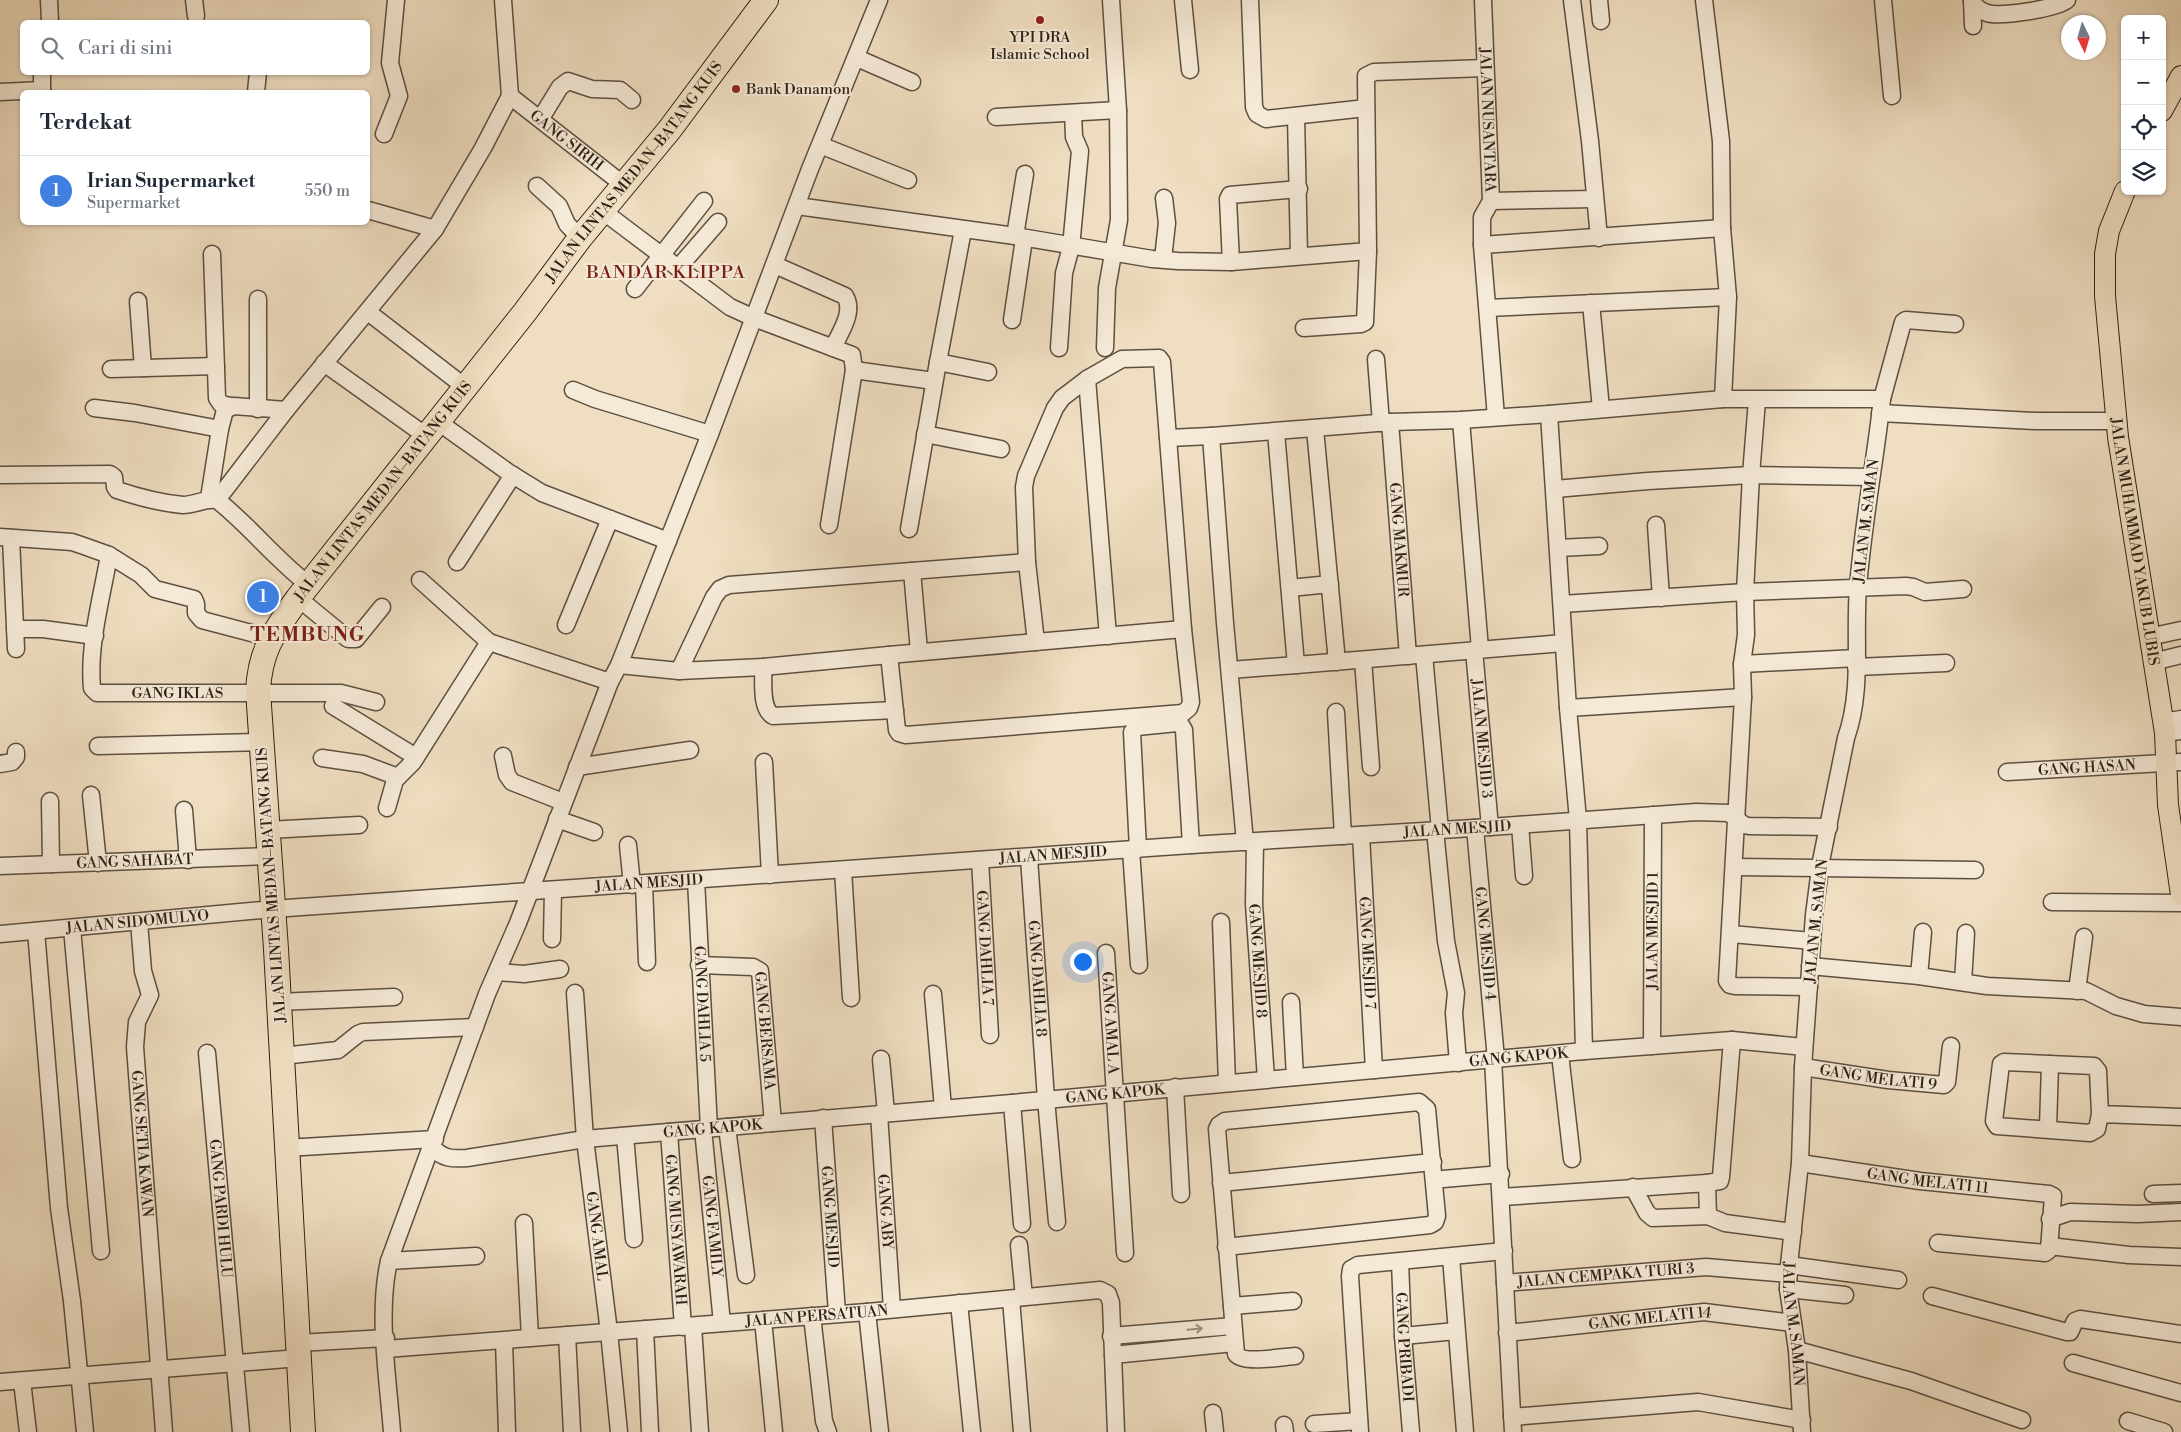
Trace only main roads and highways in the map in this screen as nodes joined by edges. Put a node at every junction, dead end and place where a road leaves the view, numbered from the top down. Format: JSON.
{"nodes":[{"id":1,"x":766,"y":0,"type":"edge"},
{"id":2,"x":2181,"y":76,"type":"edge"},
{"id":3,"x":2166,"y":105,"type":"edge"},
{"id":4,"x":2123,"y":195,"type":"edge"},
{"id":5,"x":2173,"y":726,"type":"edge"},
{"id":6,"x":2174,"y":771,"type":"edge"},
{"id":7,"x":2181,"y":895,"type":"edge"},
{"id":8,"x":303,"y":1432,"type":"edge"}],
"edges":[{"from":1,"to":8,"type":"highway","name":"JALAN LINTAS MEDAN–BATANG KUIS"},
{"from":2,"to":3,"type":"main road"},
{"from":4,"to":5,"type":"main road","name":"JALAN MUHAMMAD YAKUB LUBIS"},
{"from":5,"to":6,"type":"main road","name":"JALAN MUHAMMAD YAKUB LUBIS"},
{"from":6,"to":7,"type":"main road","name":"JALAN MUHAMMAD YAKUB LUBIS"}]}
